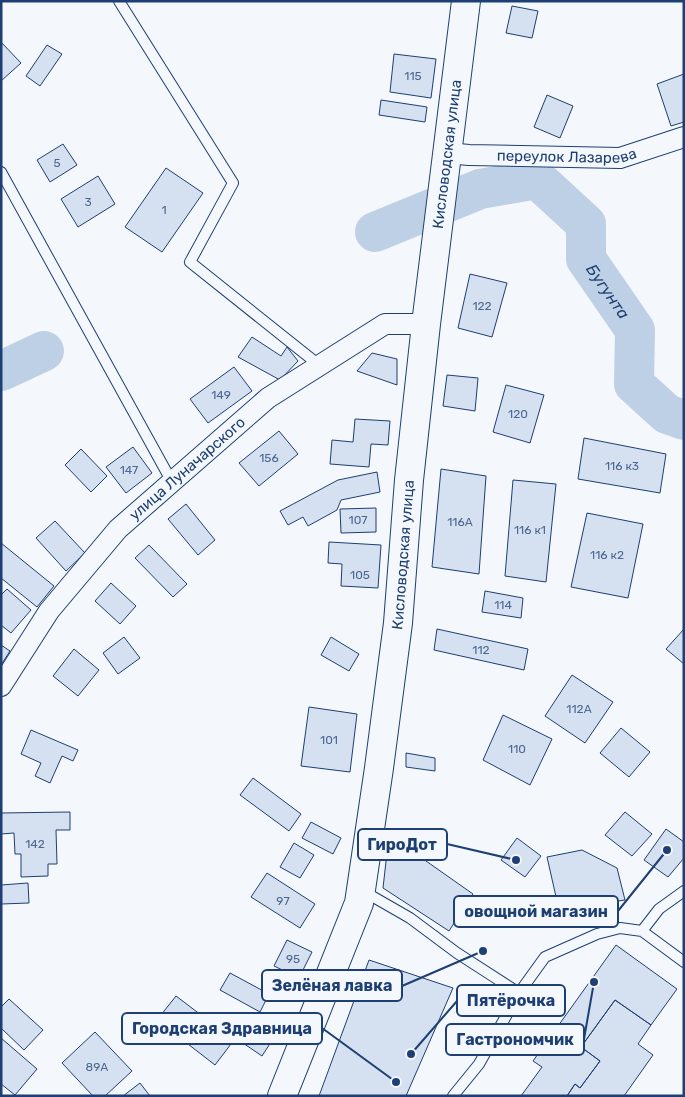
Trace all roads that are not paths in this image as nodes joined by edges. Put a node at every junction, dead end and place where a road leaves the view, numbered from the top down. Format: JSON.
{"nodes":[{"id":1,"x":119,"y":1,"type":"edge"},
{"id":2,"x":466,"y":1,"type":"edge"},
{"id":3,"x":684,"y":137,"type":"edge"},
{"id":4,"x":446,"y":154,"type":"junction"},
{"id":5,"x":1,"y":172,"type":"edge"},
{"id":6,"x":426,"y":324,"type":"junction"},
{"id":7,"x":319,"y":365,"type":"junction"},
{"id":8,"x":172,"y":482,"type":"junction"},
{"id":9,"x":1,"y":686,"type":"edge"},
{"id":10,"x":361,"y":890,"type":"junction"},
{"id":11,"x":684,"y":892,"type":"edge"},
{"id":12,"x":642,"y":931,"type":"junction"},
{"id":13,"x":684,"y":962,"type":"edge"},
{"id":14,"x":520,"y":993,"type":"junction"},
{"id":15,"x":282,"y":1096,"type":"edge"},
{"id":16,"x":453,"y":1096,"type":"edge"}],
"edges":[{"from":1,"to":7,"type":"lane"},
{"from":2,"to":4,"type":"street","name":"Кисловодская улица"},
{"from":3,"to":4,"type":"street","name":"переулок Лазарева"},
{"from":4,"to":6,"type":"street","name":"Кисловодская улица"},
{"from":5,"to":8,"type":"lane"},
{"from":6,"to":7,"type":"street","name":"улица Луначарского"},
{"from":6,"to":10,"type":"street","name":"Кисловодская улица"},
{"from":7,"to":8,"type":"street","name":"улица Луначарского"},
{"from":8,"to":9,"type":"street","name":"улица Луначарского"},
{"from":10,"to":14,"type":"lane"},
{"from":10,"to":15,"type":"street","name":"Кисловодская улица"},
{"from":11,"to":12,"type":"lane"},
{"from":12,"to":13,"type":"lane"},
{"from":12,"to":14,"type":"lane"},
{"from":14,"to":16,"type":"lane"}]}
